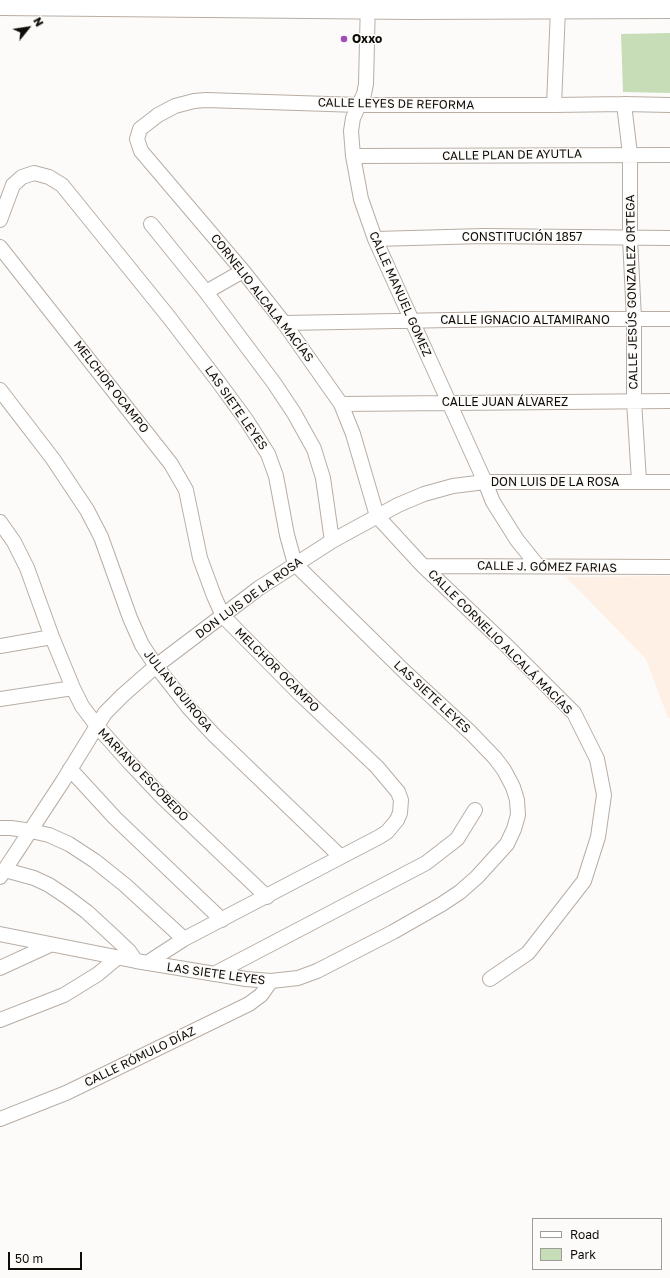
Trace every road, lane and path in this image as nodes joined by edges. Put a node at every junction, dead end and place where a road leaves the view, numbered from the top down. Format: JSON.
{"nodes":[{"id":1,"x":369,"y":4,"type":"edge"},
{"id":2,"x":506,"y":4,"type":"edge"},
{"id":3,"x":0,"y":5,"type":"edge"},
{"id":4,"x":670,"y":8,"type":"edge"},
{"id":5,"x":558,"y":9,"type":"junction"},
{"id":6,"x":624,"y":104,"type":"junction"},
{"id":7,"x":359,"y":105,"type":"junction"},
{"id":8,"x":554,"y":105,"type":"junction"},
{"id":9,"x":670,"y":105,"type":"edge"},
{"id":10,"x":137,"y":139,"type":"joint"},
{"id":11,"x":630,"y":154,"type":"junction"},
{"id":12,"x":670,"y":155,"type":"edge"},
{"id":13,"x":353,"y":156,"type":"junction"},
{"id":14,"x":0,"y":220,"type":"edge"},
{"id":15,"x":151,"y":224,"type":"dead end"},
{"id":16,"x":630,"y":238,"type":"junction"},
{"id":17,"x":670,"y":238,"type":"edge"},
{"id":18,"x":375,"y":239,"type":"junction"},
{"id":19,"x":0,"y":247,"type":"edge"},
{"id":20,"x":243,"y":271,"type":"junction"},
{"id":21,"x":206,"y":292,"type":"junction"},
{"id":22,"x":634,"y":319,"type":"junction"},
{"id":23,"x":670,"y":319,"type":"edge"},
{"id":24,"x":412,"y":320,"type":"junction"},
{"id":25,"x":284,"y":323,"type":"junction"},
{"id":26,"x":0,"y":390,"type":"edge"},
{"id":27,"x":634,"y":401,"type":"junction"},
{"id":28,"x":670,"y":401,"type":"edge"},
{"id":29,"x":448,"y":403,"type":"junction"},
{"id":30,"x":341,"y":404,"type":"junction"},
{"id":31,"x":486,"y":482,"type":"junction"},
{"id":32,"x":639,"y":482,"type":"junction"},
{"id":33,"x":670,"y":482,"type":"edge"},
{"id":34,"x":378,"y":516,"type":"junction"},
{"id":35,"x":0,"y":522,"type":"edge"},
{"id":36,"x":332,"y":541,"type":"junction"},
{"id":37,"x":295,"y":564,"type":"junction"},
{"id":38,"x":423,"y":566,"type":"junction"},
{"id":39,"x":538,"y":566,"type":"junction"},
{"id":40,"x":670,"y":567,"type":"edge"},
{"id":41,"x":223,"y":616,"type":"junction"},
{"id":42,"x":52,"y":637,"type":"junction"},
{"id":43,"x":0,"y":646,"type":"edge"},
{"id":44,"x":156,"y":666,"type":"junction"},
{"id":45,"x":73,"y":688,"type":"junction"},
{"id":46,"x":0,"y":699,"type":"edge"},
{"id":47,"x":97,"y":726,"type":"junction"},
{"id":48,"x":70,"y":769,"type":"junction"},
{"id":49,"x":475,"y":810,"type":"dead end"},
{"id":50,"x":0,"y":828,"type":"edge"},
{"id":51,"x":31,"y":831,"type":"junction"},
{"id":52,"x":341,"y":857,"type":"junction"},
{"id":53,"x":2,"y":873,"type":"edge"},
{"id":54,"x":267,"y":897,"type":"junction"},
{"id":55,"x":222,"y":920,"type":"junction"},
{"id":56,"x":0,"y":934,"type":"edge"},
{"id":57,"x":184,"y":939,"type":"junction"},
{"id":58,"x":50,"y":945,"type":"junction"},
{"id":59,"x":117,"y":958,"type":"junction"},
{"id":60,"x":142,"y":962,"type":"junction"},
{"id":61,"x":0,"y":968,"type":"edge"},
{"id":62,"x":214,"y":974,"type":"junction"},
{"id":63,"x":490,"y":979,"type":"dead end"},
{"id":64,"x":271,"y":982,"type":"junction"},
{"id":65,"x":0,"y":1020,"type":"edge"},
{"id":66,"x":0,"y":1119,"type":"edge"}],
"edges":[{"from":1,"to":2,"type":"highway"},
{"from":1,"to":3,"type":"highway"},
{"from":1,"to":7,"type":"street","name":"CALLE MANUEL GOMEZ"},
{"from":2,"to":5,"type":"highway"},
{"from":4,"to":5,"type":"highway"},
{"from":5,"to":8,"type":"street"},
{"from":6,"to":8,"type":"street","name":"CALLE LEYES DE REFORMA"},
{"from":6,"to":9,"type":"street","name":"CALLE LEYES DE REFORMA"},
{"from":6,"to":11,"type":"street","name":"CALLE JESÚS GONZALEZ ORTEGA"},
{"from":7,"to":8,"type":"street","name":"CALLE LEYES DE REFORMA"},
{"from":7,"to":10,"type":"street","name":"CALLE LEYES DE REFORMA"},
{"from":7,"to":13,"type":"street","name":"CALLE MANUEL GOMEZ"},
{"from":10,"to":20,"type":"street","name":"CORNELIO ALCALA MACÍAS"},
{"from":11,"to":12,"type":"street","name":"CALLE PLAN DE AYUTLA"},
{"from":11,"to":13,"type":"street","name":"CALLE PLAN DE AYUTLA"},
{"from":11,"to":16,"type":"street","name":"CALLE JESÚS GONZALEZ ORTEGA"},
{"from":13,"to":18,"type":"street","name":"CALLE MANUEL GOMEZ"},
{"from":14,"to":37,"type":"street","name":"LAS SIETE LEYES"},
{"from":15,"to":21,"type":"street"},
{"from":16,"to":17,"type":"street","name":"CONSTITUCIÓN 1857"},
{"from":16,"to":18,"type":"street","name":"CONSTITUCIÓN 1857"},
{"from":16,"to":22,"type":"street","name":"CALLE JESÚS GONZALEZ ORTEGA"},
{"from":18,"to":24,"type":"street","name":"CALLE MANUEL GOMEZ"},
{"from":19,"to":41,"type":"street","name":"MELCHOR OCAMPO"},
{"from":20,"to":21,"type":"street"},
{"from":20,"to":25,"type":"street","name":"CORNELIO ALCALA MACÍAS"},
{"from":21,"to":36,"type":"street"},
{"from":22,"to":23,"type":"street","name":"CALLE IGNACIO ALTAMIRANO"},
{"from":22,"to":24,"type":"street","name":"CALLE IGNACIO ALTAMIRANO"},
{"from":22,"to":27,"type":"street","name":"CALLE JESÚS GONZALEZ ORTEGA"},
{"from":24,"to":25,"type":"street","name":"CALLE IGNACIO ALTAMIRANO"},
{"from":24,"to":29,"type":"street","name":"CALLE MANUEL GOMEZ"},
{"from":25,"to":30,"type":"street","name":"CORNELIO ALCALA MACÍAS"},
{"from":26,"to":44,"type":"street","name":"JULIAN QUIROGA"},
{"from":27,"to":28,"type":"street","name":"CALLE JUAN ÁLVAREZ"},
{"from":27,"to":29,"type":"street","name":"CALLE JUAN ÁLVAREZ"},
{"from":27,"to":32,"type":"street","name":"CALLE JESÚS GONZALEZ ORTEGA"},
{"from":29,"to":30,"type":"street","name":"CALLE JUAN ÁLVAREZ"},
{"from":29,"to":31,"type":"street","name":"CALLE MANUEL GOMEZ"},
{"from":30,"to":34,"type":"street","name":"CORNELIO ALCALA MACÍAS"},
{"from":31,"to":32,"type":"street","name":"DON LUIS DE LA ROSA"},
{"from":31,"to":34,"type":"street","name":"DON LUIS DE LA ROSA"},
{"from":31,"to":39,"type":"street","name":"CALLE MANUEL GOMEZ"},
{"from":32,"to":33,"type":"street","name":"DON LUIS DE LA ROSA"},
{"from":34,"to":36,"type":"street","name":"DON LUIS DE LA ROSA"},
{"from":34,"to":38,"type":"street","name":"CALLE CORNELIO ALCALÁ MACÍAS"},
{"from":35,"to":42,"type":"street","name":"MARIANO ESCOBEDO"},
{"from":36,"to":37,"type":"street","name":"DON LUIS DE LA ROSA"},
{"from":37,"to":41,"type":"street","name":"DON LUIS DE LA ROSA"},
{"from":37,"to":64,"type":"street","name":"LAS SIETE LEYES"},
{"from":38,"to":39,"type":"street","name":"CALLE J. GÓMEZ FARIAS"},
{"from":38,"to":63,"type":"street","name":"CALLE CORNELIO ALCALÁ MACÍAS"},
{"from":39,"to":40,"type":"street","name":"CALLE J. GÓMEZ FARIAS"},
{"from":41,"to":44,"type":"street","name":"DON LUIS DE LA ROSA"},
{"from":41,"to":52,"type":"street","name":"MELCHOR OCAMPO"},
{"from":42,"to":43,"type":"street"},
{"from":42,"to":45,"type":"street","name":"MARIANO ESCOBEDO"},
{"from":44,"to":47,"type":"street","name":"DON LUIS DE LA ROSA"},
{"from":44,"to":52,"type":"street","name":"JULIAN QUIROGA"},
{"from":45,"to":46,"type":"street"},
{"from":45,"to":47,"type":"street","name":"MARIANO ESCOBEDO"},
{"from":47,"to":48,"type":"street","name":"DON LUIS DE LA ROSA"},
{"from":47,"to":54,"type":"street","name":"MARIANO ESCOBEDO"},
{"from":48,"to":51,"type":"street","name":"DON LUIS DE LA ROSA"},
{"from":48,"to":55,"type":"street"},
{"from":49,"to":62,"type":"street"},
{"from":50,"to":51,"type":"street"},
{"from":51,"to":53,"type":"street","name":"DON LUIS DE LA ROSA"},
{"from":51,"to":57,"type":"street"},
{"from":52,"to":54,"type":"street","name":"MELCHOR OCAMPO"},
{"from":53,"to":60,"type":"street"},
{"from":54,"to":55,"type":"street","name":"MELCHOR OCAMPO"},
{"from":55,"to":57,"type":"street","name":"MELCHOR OCAMPO"},
{"from":56,"to":58,"type":"street","name":"LAS SIETE LEYES"},
{"from":57,"to":60,"type":"street","name":"MELCHOR OCAMPO"},
{"from":58,"to":59,"type":"street","name":"LAS SIETE LEYES"},
{"from":58,"to":61,"type":"street"},
{"from":59,"to":60,"type":"street","name":"LAS SIETE LEYES"},
{"from":59,"to":65,"type":"street"},
{"from":60,"to":62,"type":"street","name":"LAS SIETE LEYES"},
{"from":62,"to":64,"type":"street","name":"LAS SIETE LEYES"},
{"from":64,"to":66,"type":"street","name":"CALLE RÓMULO DÍAZ"}]}
